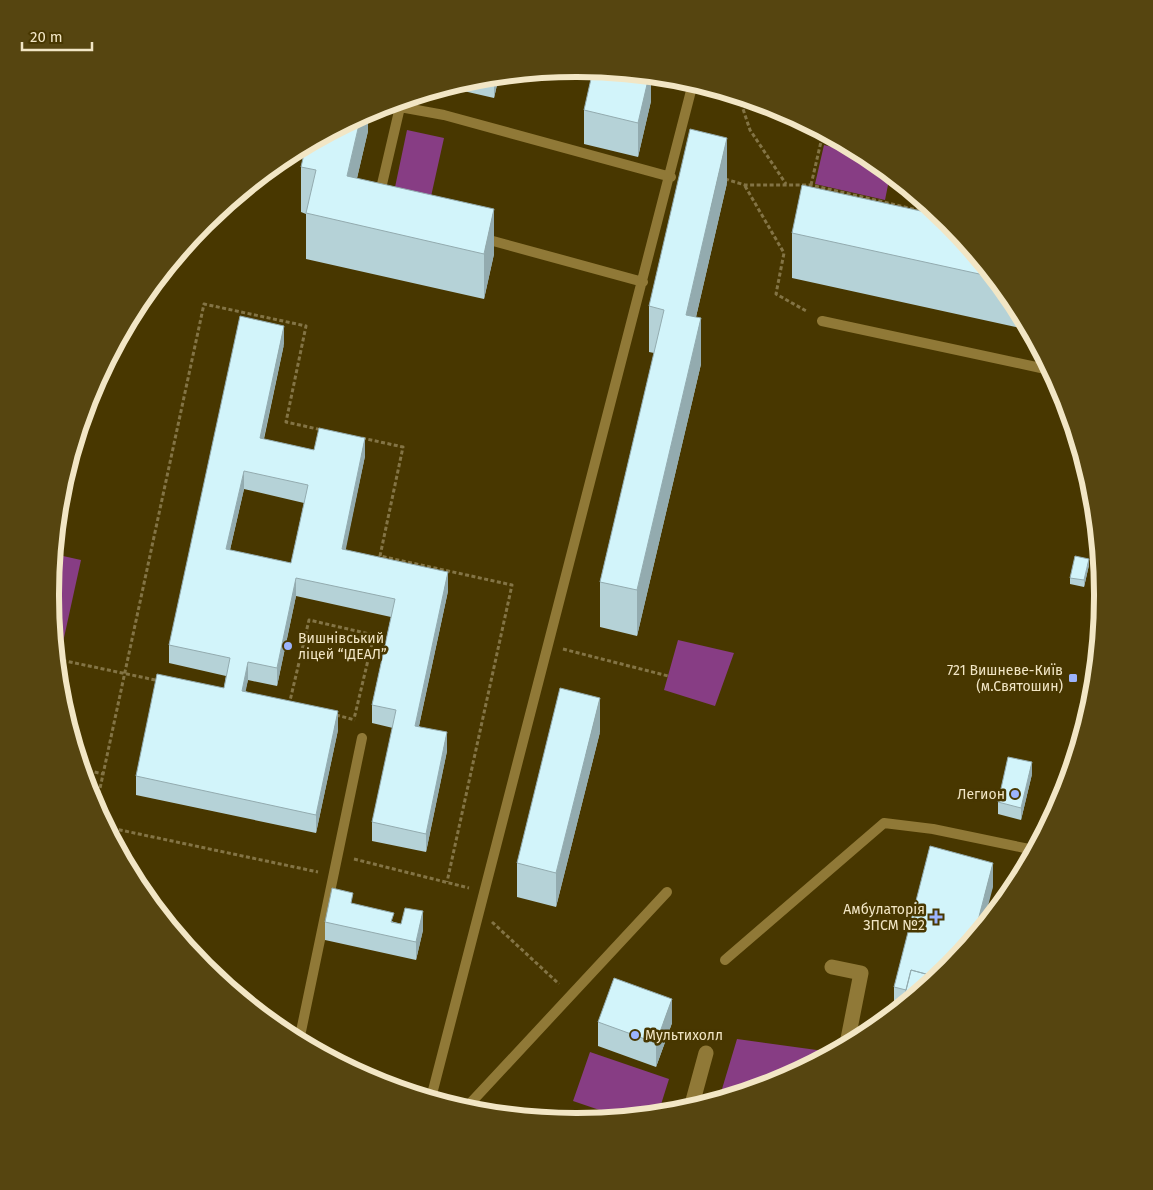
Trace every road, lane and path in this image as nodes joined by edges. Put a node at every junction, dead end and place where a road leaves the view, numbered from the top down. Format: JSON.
{"nodes":[{"id":1,"x":691,"y":90,"type":"edge"},
{"id":2,"x":742,"y":105,"type":"edge"},
{"id":3,"x":403,"y":108,"type":"edge"},
{"id":4,"x":400,"y":109,"type":"edge"},
{"id":5,"x":821,"y":140,"type":"edge"},
{"id":6,"x":671,"y":177,"type":"junction"},
{"id":7,"x":718,"y":177,"type":"edge"},
{"id":8,"x":811,"y":184,"type":"junction"},
{"id":9,"x":745,"y":185,"type":"junction"},
{"id":10,"x":786,"y":185,"type":"junction"},
{"id":11,"x":376,"y":208,"type":"edge"},
{"id":12,"x":922,"y":210,"type":"edge"},
{"id":13,"x":476,"y":236,"type":"edge"},
{"id":14,"x":643,"y":282,"type":"junction"},
{"id":15,"x":822,"y":321,"type":"joint"},
{"id":16,"x":1041,"y":366,"type":"edge"},
{"id":17,"x":331,"y":432,"type":"edge"},
{"id":18,"x":358,"y":437,"type":"edge"},
{"id":19,"x":548,"y":645,"type":"junction"},
{"id":20,"x":63,"y":661,"type":"edge"},
{"id":21,"x":124,"y":675,"type":"junction"},
{"id":22,"x":668,"y":676,"type":"dead end"},
{"id":23,"x":162,"y":681,"type":"edge"},
{"id":24,"x":280,"y":704,"type":"edge"},
{"id":25,"x":289,"y":706,"type":"junction"},
{"id":26,"x":298,"y":708,"type":"edge"},
{"id":27,"x":326,"y":713,"type":"edge"},
{"id":28,"x":354,"y":718,"type":"junction"},
{"id":29,"x":362,"y":738,"type":"joint"},
{"id":30,"x":90,"y":771,"type":"edge"},
{"id":31,"x":104,"y":774,"type":"junction"},
{"id":32,"x":99,"y":795,"type":"edge"},
{"id":33,"x":115,"y":829,"type":"edge"},
{"id":34,"x":1028,"y":849,"type":"edge"},
{"id":35,"x":338,"y":855,"type":"junction"},
{"id":36,"x":333,"y":876,"type":"junction"},
{"id":37,"x":447,"y":882,"type":"junction"},
{"id":38,"x":485,"y":891,"type":"junction"},
{"id":39,"x":667,"y":892,"type":"dead end"},
{"id":40,"x":480,"y":910,"type":"junction"},
{"id":41,"x":725,"y":960,"type":"dead end"},
{"id":42,"x":832,"y":967,"type":"dead end"},
{"id":43,"x":571,"y":995,"type":"junction"},
{"id":44,"x":301,"y":1032,"type":"edge"},
{"id":45,"x":849,"y":1034,"type":"edge"},
{"id":46,"x":706,"y":1053,"type":"dead end"},
{"id":47,"x":433,"y":1092,"type":"edge"},
{"id":48,"x":693,"y":1099,"type":"edge"},
{"id":49,"x":471,"y":1102,"type":"edge"}],
"edges":[{"from":1,"to":6,"type":"lane"},
{"from":2,"to":10,"type":"path"},
{"from":3,"to":6,"type":"lane"},
{"from":4,"to":11,"type":"lane"},
{"from":5,"to":8,"type":"path"},
{"from":6,"to":14,"type":"lane"},
{"from":7,"to":9,"type":"path"},
{"from":8,"to":10,"type":"path"},
{"from":8,"to":12,"type":"path"},
{"from":9,"to":10,"type":"path"},
{"from":9,"to":15,"type":"path"},
{"from":13,"to":14,"type":"lane"},
{"from":14,"to":19,"type":"lane"},
{"from":15,"to":16,"type":"lane"},
{"from":17,"to":21,"type":"path"},
{"from":18,"to":37,"type":"path"},
{"from":19,"to":22,"type":"path"},
{"from":19,"to":38,"type":"lane"},
{"from":20,"to":21,"type":"path"},
{"from":21,"to":23,"type":"path"},
{"from":21,"to":31,"type":"path"},
{"from":24,"to":25,"type":"path"},
{"from":25,"to":26,"type":"path"},
{"from":25,"to":28,"type":"path"},
{"from":27,"to":28,"type":"path"},
{"from":28,"to":29,"type":"path"},
{"from":29,"to":35,"type":"lane"},
{"from":30,"to":31,"type":"path"},
{"from":31,"to":32,"type":"path"},
{"from":33,"to":36,"type":"path"},
{"from":34,"to":41,"type":"lane"},
{"from":35,"to":36,"type":"lane"},
{"from":35,"to":37,"type":"path"},
{"from":36,"to":44,"type":"lane"},
{"from":37,"to":38,"type":"path"},
{"from":38,"to":40,"type":"lane"},
{"from":39,"to":43,"type":"lane"},
{"from":40,"to":43,"type":"path"},
{"from":40,"to":47,"type":"lane"},
{"from":42,"to":45,"type":"street"},
{"from":43,"to":49,"type":"lane"},
{"from":46,"to":48,"type":"street"}]}
